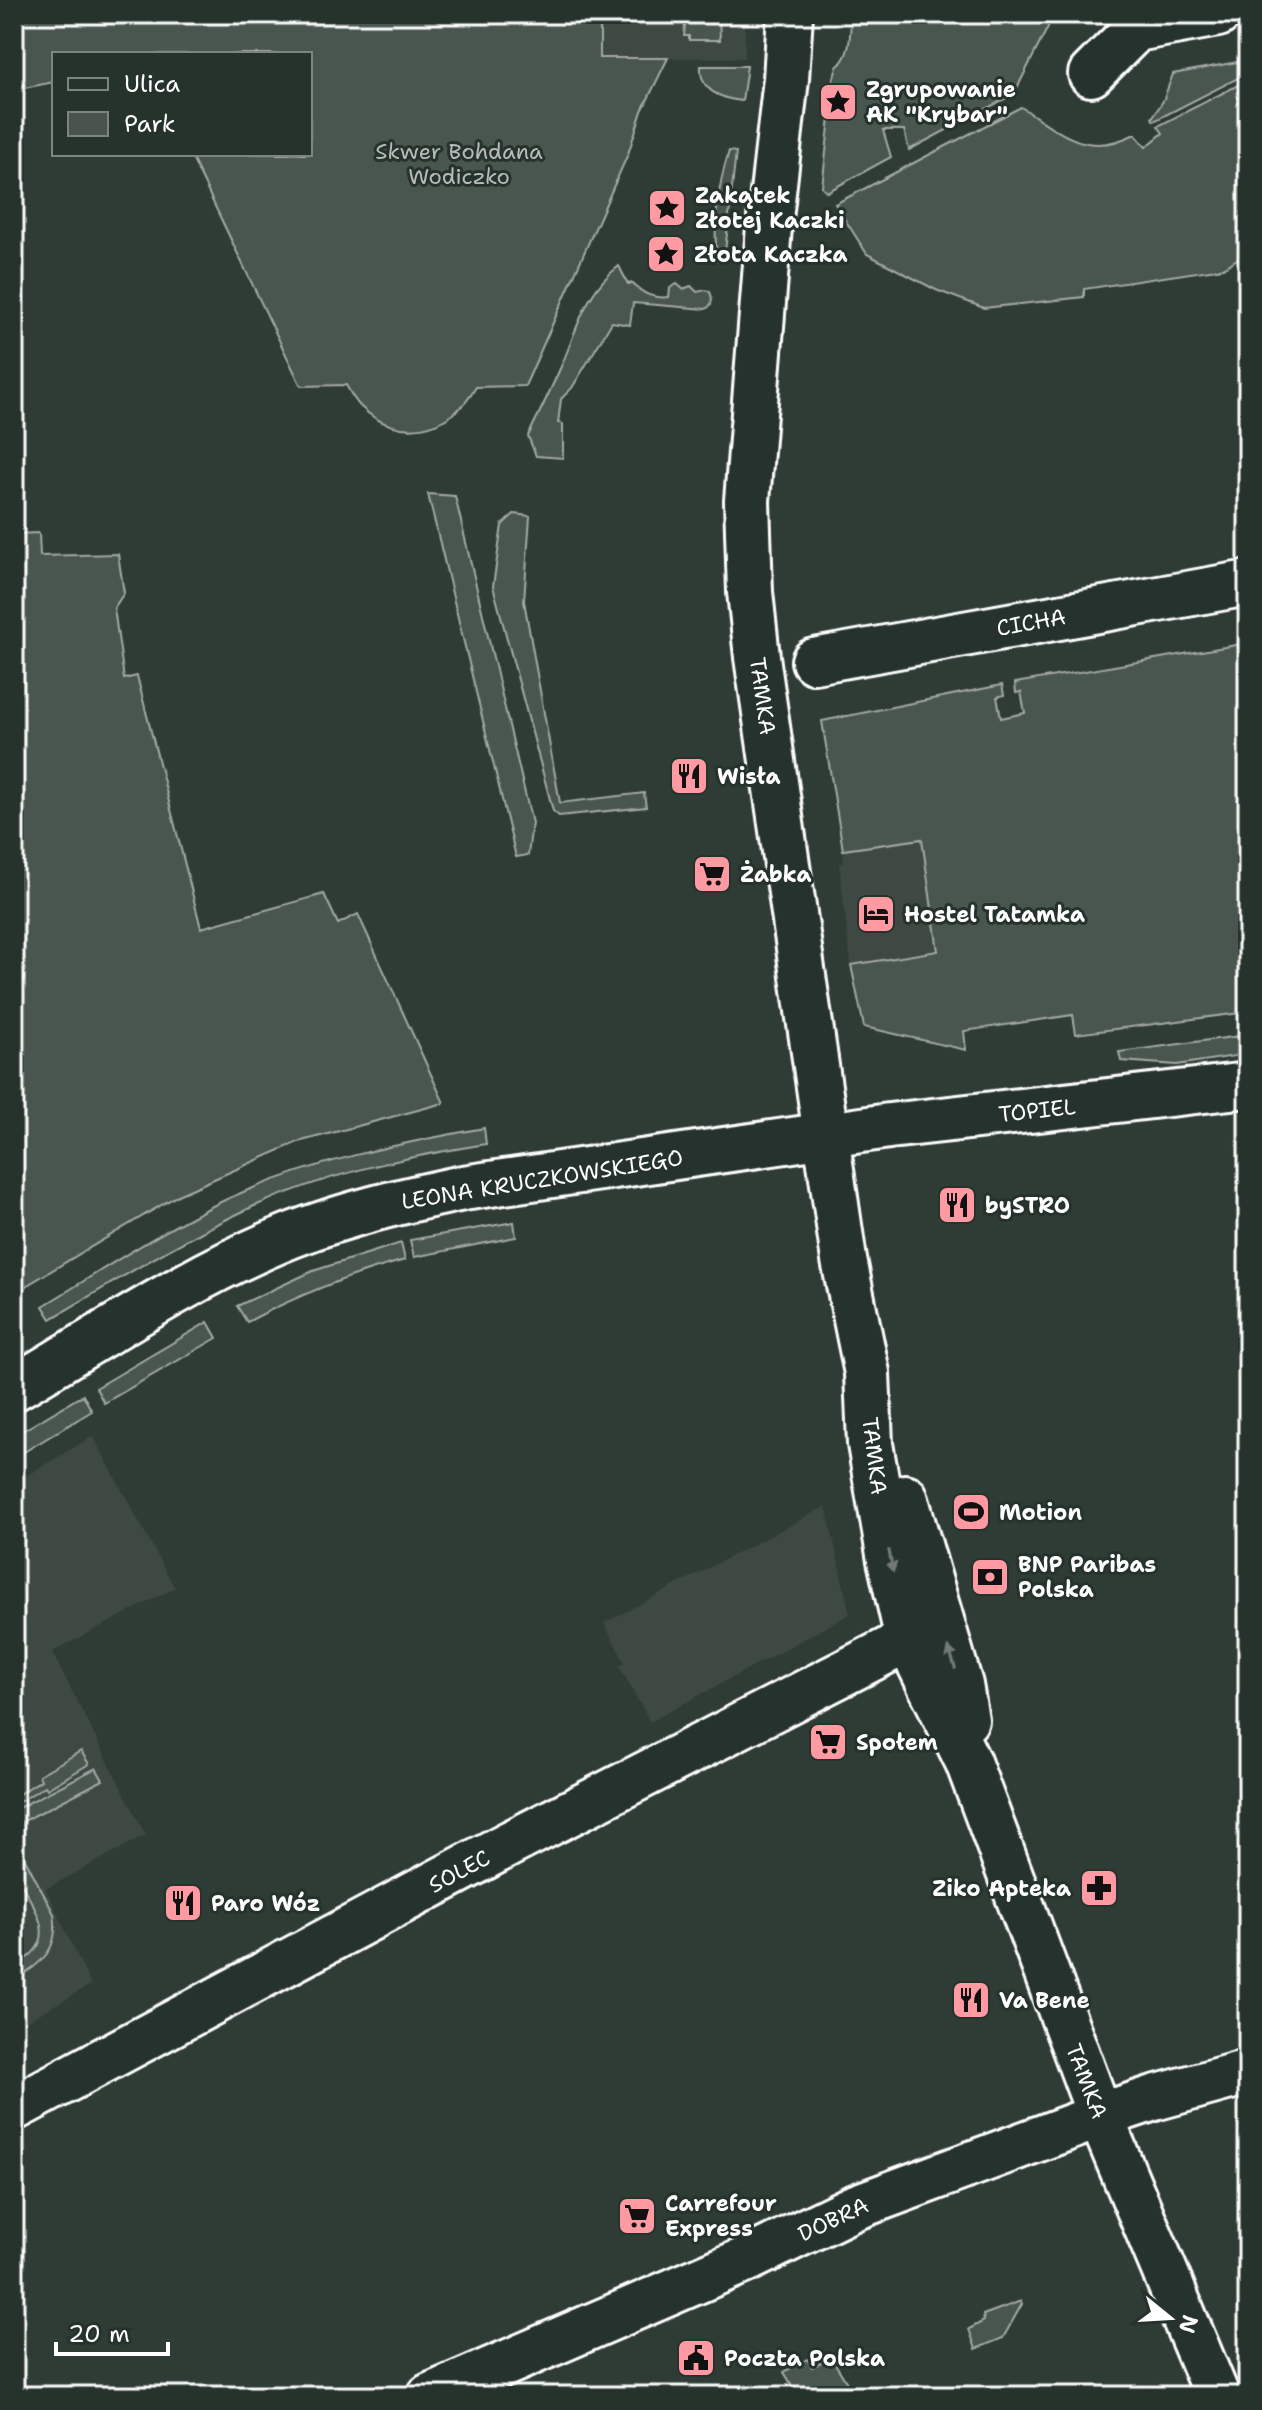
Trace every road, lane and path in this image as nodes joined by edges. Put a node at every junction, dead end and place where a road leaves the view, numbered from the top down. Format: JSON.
{"nodes":[{"id":1,"x":790,"y":14,"type":"edge"},
{"id":2,"x":1218,"y":14,"type":"edge"},
{"id":3,"x":1091,"y":74,"type":"dead end"},
{"id":4,"x":1248,"y":583,"type":"edge"},
{"id":5,"x":814,"y":661,"type":"dead end"},
{"id":6,"x":1248,"y":1085,"type":"edge"},
{"id":7,"x":826,"y":1134,"type":"junction"},
{"id":8,"x":867,"y":1373,"type":"junction"},
{"id":9,"x":14,"y":1388,"type":"edge"},
{"id":10,"x":908,"y":1640,"type":"junction"},
{"id":11,"x":968,"y":1762,"type":"junction"},
{"id":12,"x":1248,"y":2072,"type":"edge"},
{"id":13,"x":14,"y":2108,"type":"edge"},
{"id":14,"x":1100,"y":2116,"type":"junction"},
{"id":15,"x":430,"y":2396,"type":"edge"},
{"id":16,"x":1217,"y":2396,"type":"edge"}],
"edges":[{"from":1,"to":7,"type":"street","name":"TAMKA"},
{"from":2,"to":3,"type":"street"},
{"from":4,"to":5,"type":"street","name":"CICHA"},
{"from":6,"to":7,"type":"street","name":"TOPIEL"},
{"from":7,"to":8,"type":"street","name":"TAMKA"},
{"from":7,"to":9,"type":"street","name":"LEONA KRUCZKOWSKIEGO"},
{"from":8,"to":10,"type":"street","name":"TAMKA","one_way":true},
{"from":11,"to":8,"type":"street","name":"TAMKA","one_way":true},
{"from":10,"to":11,"type":"street","name":"TAMKA"},
{"from":10,"to":13,"type":"street","name":"SOLEC"},
{"from":11,"to":14,"type":"street","name":"TAMKA"},
{"from":12,"to":14,"type":"street","name":"DOBRA"},
{"from":14,"to":15,"type":"street","name":"DOBRA"},
{"from":14,"to":16,"type":"street","name":"TAMKA"}]}
